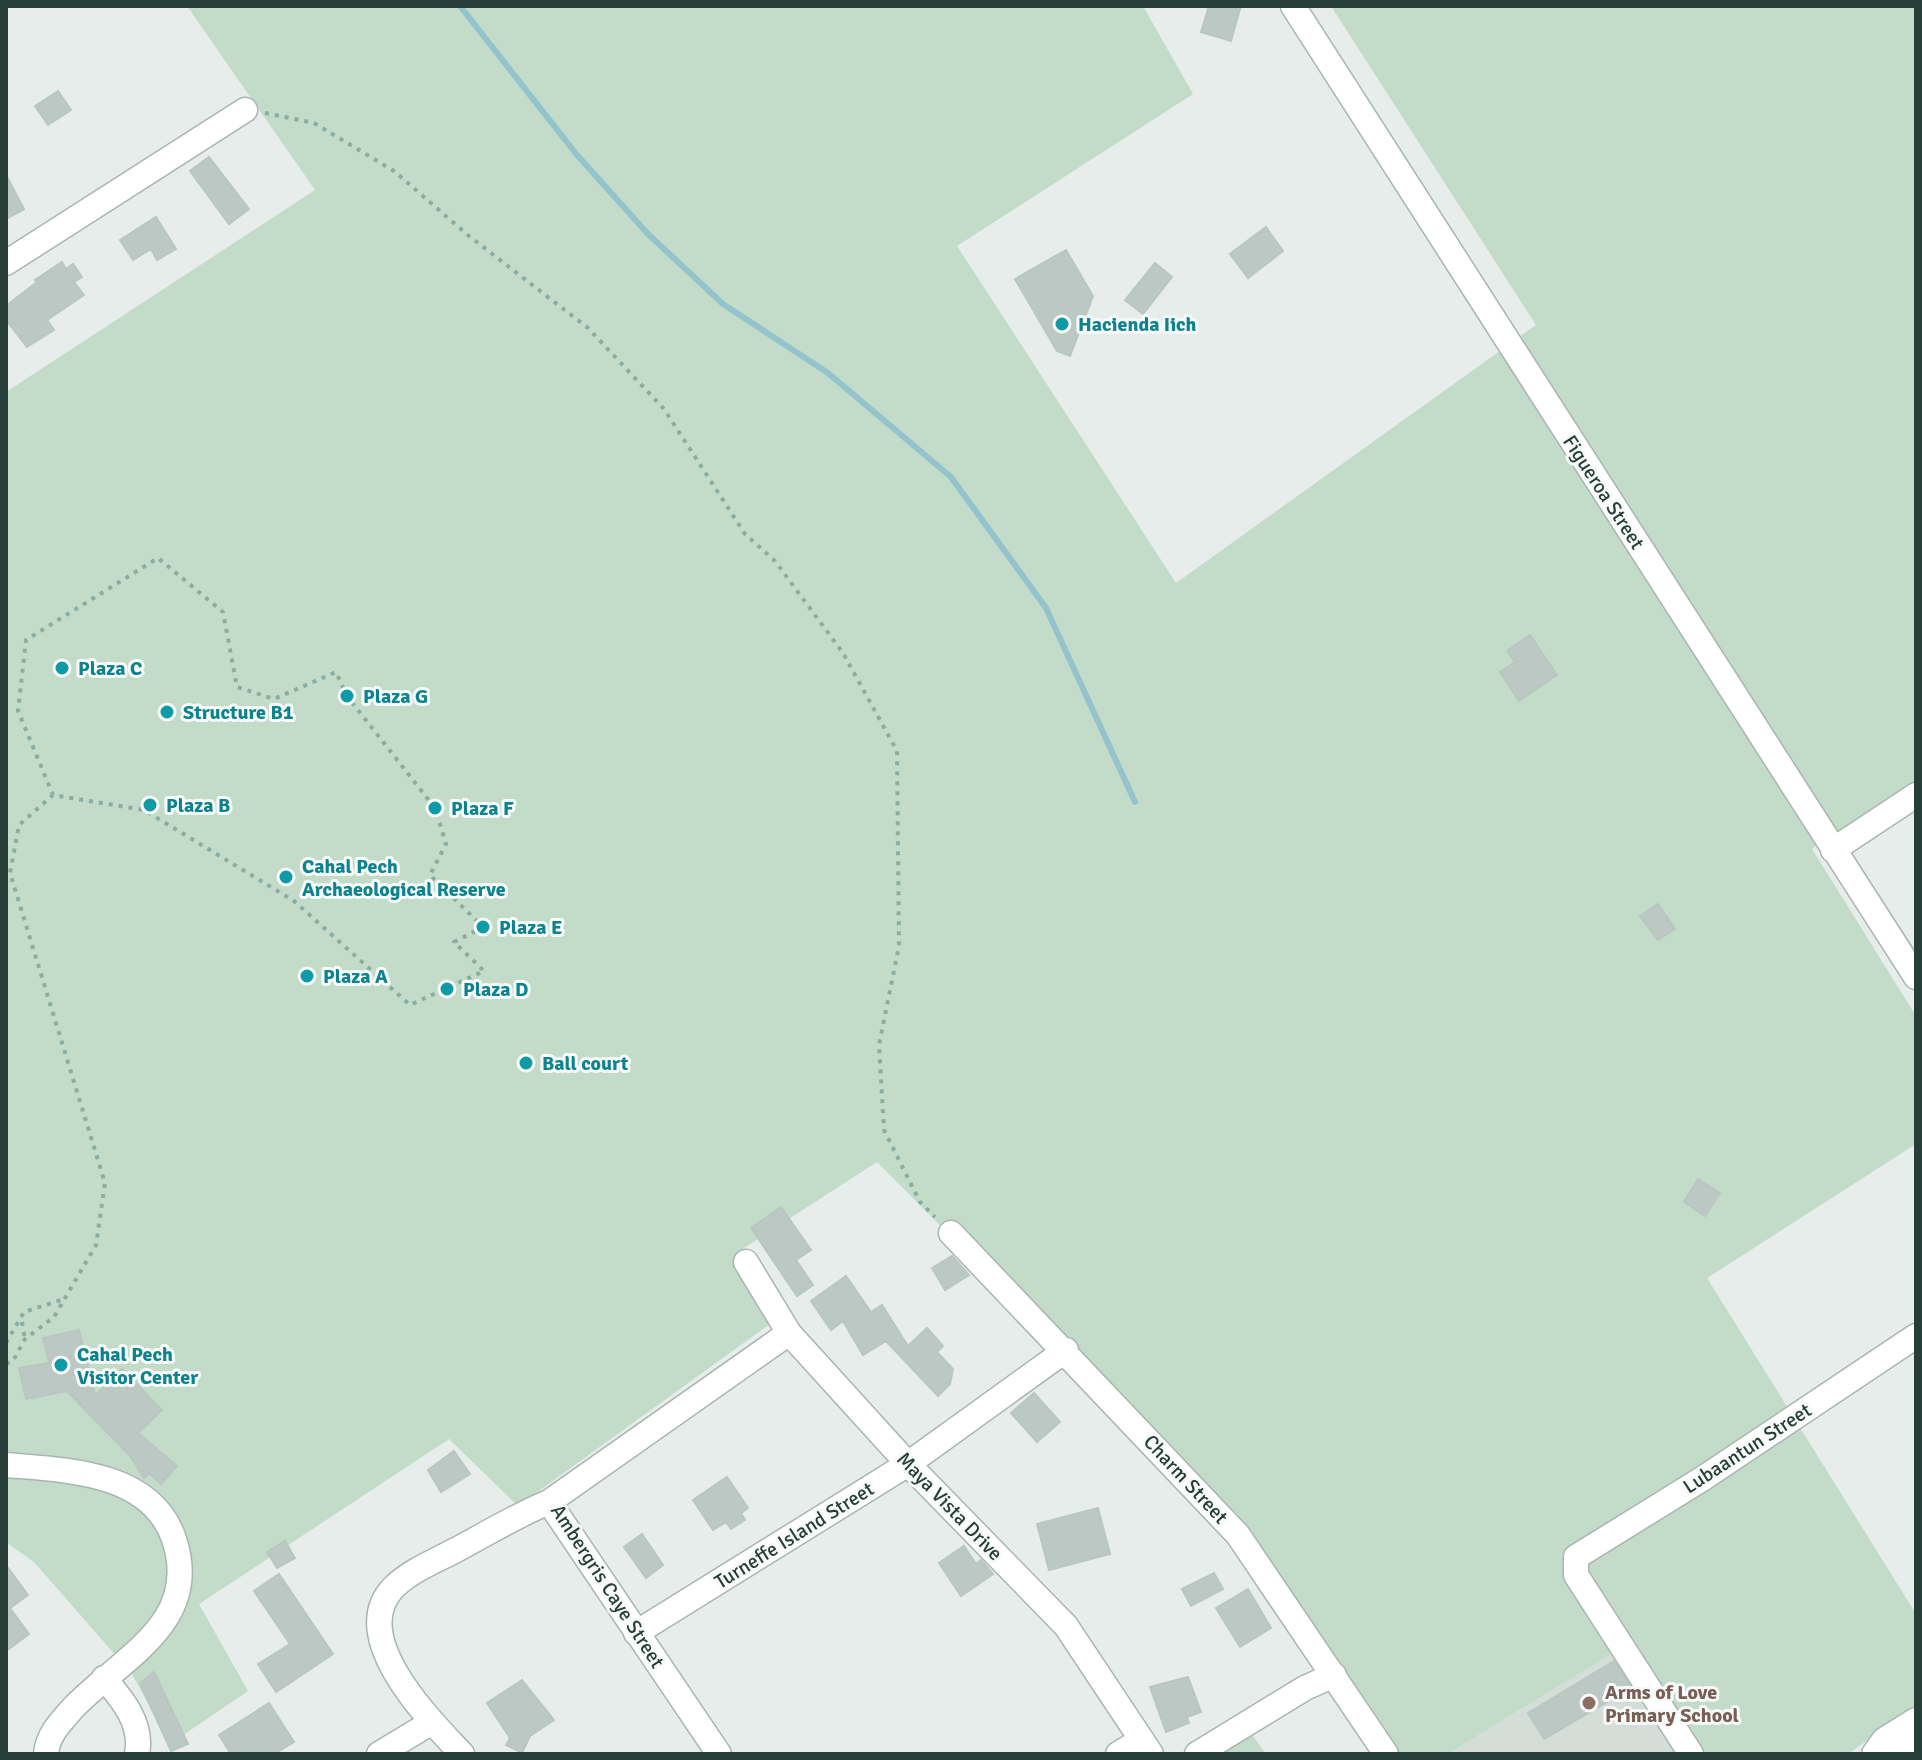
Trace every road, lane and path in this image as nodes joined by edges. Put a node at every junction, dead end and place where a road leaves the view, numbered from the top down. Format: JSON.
{"nodes":[{"id":1,"x":1293,"y":6,"type":"edge"},
{"id":2,"x":245,"y":110,"type":"joint"},
{"id":3,"x":6,"y":263,"type":"edge"},
{"id":4,"x":53,"y":794,"type":"junction"},
{"id":5,"x":1916,"y":795,"type":"edge"},
{"id":6,"x":1833,"y":850,"type":"junction"},
{"id":7,"x":1916,"y":977,"type":"edge"},
{"id":8,"x":951,"y":1233,"type":"joint"},
{"id":9,"x":746,"y":1262,"type":"dead end"},
{"id":10,"x":66,"y":1299,"type":"junction"},
{"id":11,"x":22,"y":1322,"type":"junction"},
{"id":12,"x":789,"y":1333,"type":"junction"},
{"id":13,"x":1916,"y":1336,"type":"edge"},
{"id":14,"x":25,"y":1339,"type":"junction"},
{"id":15,"x":6,"y":1343,"type":"edge"},
{"id":16,"x":1066,"y":1350,"type":"junction"},
{"id":17,"x":6,"y":1364,"type":"edge"},
{"id":18,"x":908,"y":1464,"type":"junction"},
{"id":19,"x":6,"y":1465,"type":"edge"},
{"id":20,"x":549,"y":1502,"type":"junction"},
{"id":21,"x":636,"y":1633,"type":"junction"},
{"id":22,"x":109,"y":1673,"type":"junction"},
{"id":23,"x":1334,"y":1675,"type":"junction"},
{"id":24,"x":1916,"y":1720,"type":"edge"},
{"id":25,"x":432,"y":1722,"type":"junction"},
{"id":26,"x":1916,"y":1743,"type":"edge"},
{"id":27,"x":1146,"y":1747,"type":"edge"},
{"id":28,"x":46,"y":1754,"type":"edge"},
{"id":29,"x":137,"y":1754,"type":"edge"},
{"id":30,"x":379,"y":1754,"type":"edge"},
{"id":31,"x":462,"y":1754,"type":"edge"},
{"id":32,"x":719,"y":1754,"type":"edge"},
{"id":33,"x":1118,"y":1754,"type":"edge"},
{"id":34,"x":1197,"y":1754,"type":"edge"},
{"id":35,"x":1386,"y":1754,"type":"edge"},
{"id":36,"x":1691,"y":1754,"type":"edge"},
{"id":37,"x":1874,"y":1754,"type":"edge"},
{"id":38,"x":1899,"y":1754,"type":"edge"}],
"edges":[{"from":1,"to":6,"type":"street","name":"Figueroa Street"},
{"from":2,"to":3,"type":"street"},
{"from":2,"to":8,"type":"path"},
{"from":4,"to":4,"type":"path"},
{"from":4,"to":10,"type":"path"},
{"from":5,"to":6,"type":"street"},
{"from":6,"to":7,"type":"street","name":"Figueroa Street"},
{"from":8,"to":16,"type":"street","name":"Charm Street"},
{"from":9,"to":12,"type":"street","name":"Maya Vista Drive"},
{"from":10,"to":11,"type":"path"},
{"from":10,"to":14,"type":"path"},
{"from":11,"to":14,"type":"path"},
{"from":11,"to":15,"type":"path"},
{"from":12,"to":18,"type":"street","name":"Maya Vista Drive"},
{"from":12,"to":20,"type":"street","name":"Ambergris Caye Street"},
{"from":13,"to":36,"type":"street","name":"Lubaantun Street"},
{"from":14,"to":17,"type":"path"},
{"from":16,"to":18,"type":"street","name":"Turneffe Island Street"},
{"from":16,"to":23,"type":"street","name":"Charm Street"},
{"from":18,"to":21,"type":"street","name":"Turneffe Island Street"},
{"from":18,"to":27,"type":"street","name":"Maya Vista Drive"},
{"from":19,"to":22,"type":"street"},
{"from":20,"to":21,"type":"street","name":"Ambergris Caye Street"},
{"from":20,"to":25,"type":"street"},
{"from":21,"to":32,"type":"street","name":"Ambergris Caye Street"},
{"from":22,"to":28,"type":"street"},
{"from":22,"to":29,"type":"street"},
{"from":23,"to":34,"type":"street"},
{"from":23,"to":35,"type":"street","name":"Charm Street"},
{"from":24,"to":37,"type":"street"},
{"from":25,"to":30,"type":"street"},
{"from":25,"to":31,"type":"street"},
{"from":26,"to":38,"type":"street"},
{"from":27,"to":33,"type":"street"}]}
